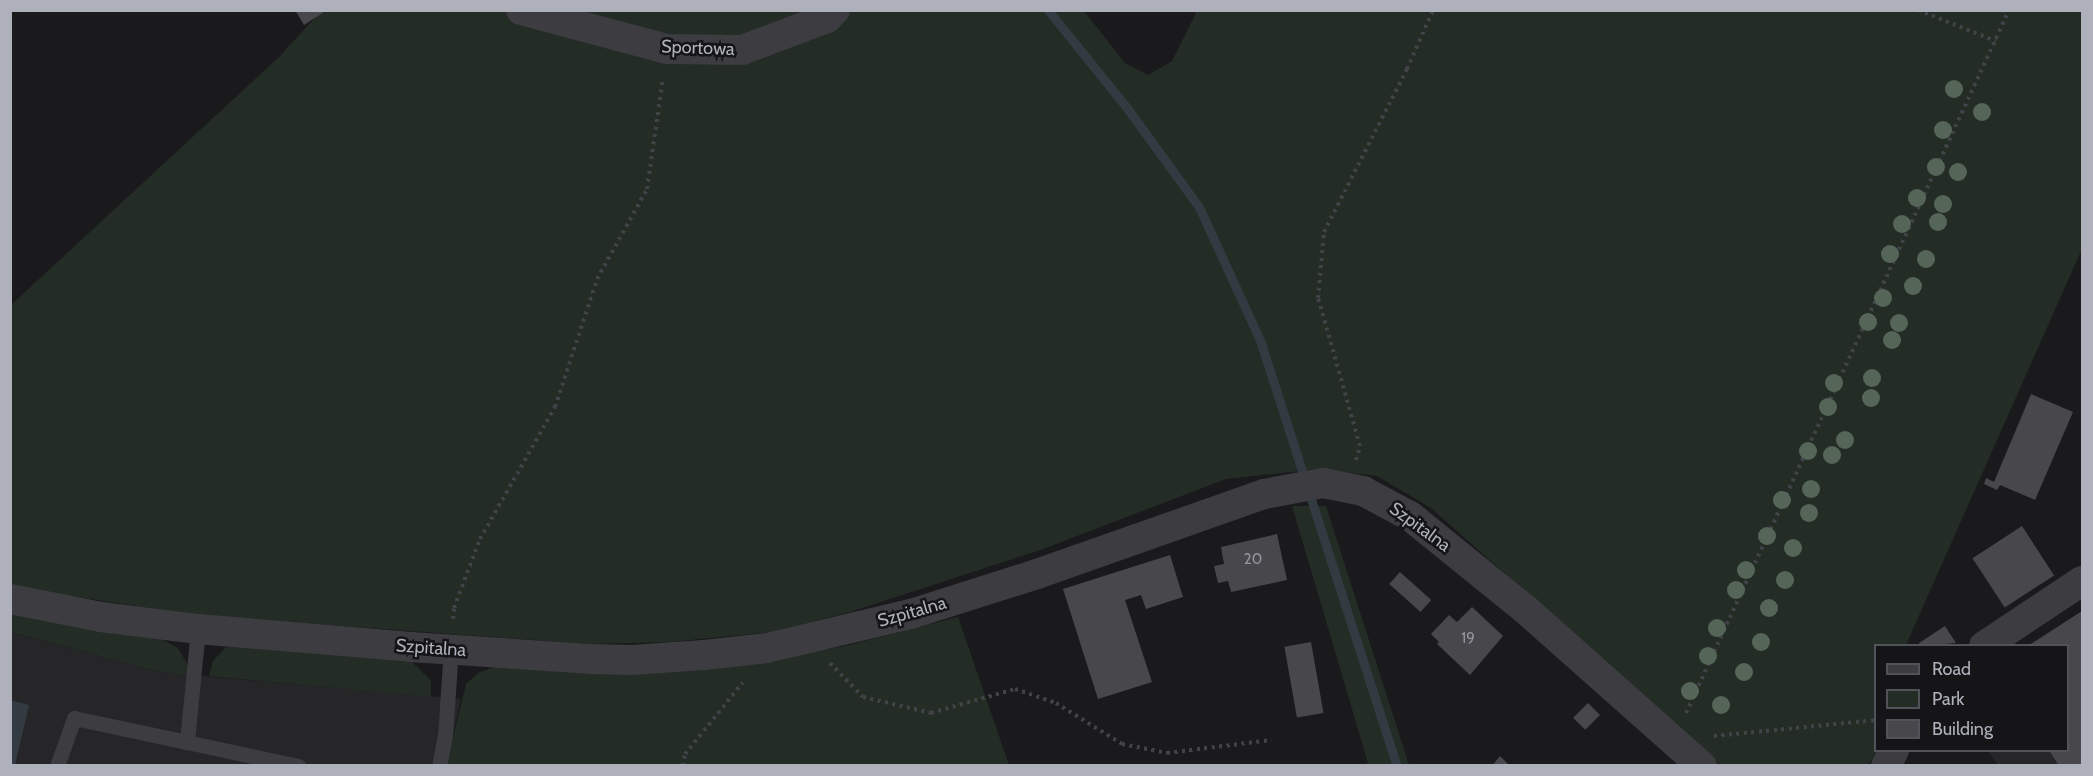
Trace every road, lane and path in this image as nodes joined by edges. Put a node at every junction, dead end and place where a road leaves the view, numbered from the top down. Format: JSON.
{"nodes":[{"id":1,"x":521,"y":10,"type":"edge"},
{"id":2,"x":835,"y":10,"type":"edge"},
{"id":3,"x":1433,"y":10,"type":"edge"},
{"id":4,"x":1918,"y":10,"type":"edge"},
{"id":5,"x":2009,"y":10,"type":"edge"},
{"id":6,"x":1996,"y":41,"type":"junction"},
{"id":7,"x":667,"y":49,"type":"junction"},
{"id":8,"x":1346,"y":486,"type":"junction"},
{"id":9,"x":2082,"y":582,"type":"edge"},
{"id":10,"x":10,"y":599,"type":"edge"},
{"id":11,"x":198,"y":629,"type":"junction"},
{"id":12,"x":806,"y":639,"type":"junction"},
{"id":13,"x":1986,"y":644,"type":"edge"},
{"id":14,"x":767,"y":648,"type":"junction"},
{"id":15,"x":451,"y":650,"type":"junction"},
{"id":16,"x":1874,"y":720,"type":"edge"},
{"id":17,"x":1271,"y":740,"type":"dead end"},
{"id":18,"x":1674,"y":740,"type":"junction"},
{"id":19,"x":187,"y":742,"type":"junction"},
{"id":20,"x":57,"y":765,"type":"edge"},
{"id":21,"x":298,"y":765,"type":"edge"},
{"id":22,"x":439,"y":765,"type":"edge"},
{"id":23,"x":683,"y":765,"type":"edge"},
{"id":24,"x":1702,"y":765,"type":"edge"}],
"edges":[{"from":1,"to":7,"type":"street","name":"Sportowa"},
{"from":2,"to":7,"type":"street","name":"Sportowa"},
{"from":3,"to":8,"type":"path"},
{"from":4,"to":6,"type":"path"},
{"from":5,"to":6,"type":"path"},
{"from":6,"to":18,"type":"path"},
{"from":7,"to":15,"type":"path"},
{"from":8,"to":12,"type":"street","name":"Szpitalna"},
{"from":8,"to":18,"type":"street","name":"Szpitalna"},
{"from":9,"to":13,"type":"street"},
{"from":10,"to":11,"type":"street","name":"Szpitalna"},
{"from":11,"to":15,"type":"street","name":"Szpitalna"},
{"from":11,"to":19,"type":"lane"},
{"from":12,"to":14,"type":"street","name":"Szpitalna"},
{"from":12,"to":17,"type":"path"},
{"from":14,"to":15,"type":"street","name":"Szpitalna"},
{"from":14,"to":23,"type":"path"},
{"from":15,"to":22,"type":"lane"},
{"from":16,"to":18,"type":"path"},
{"from":18,"to":24,"type":"street","name":"Szpitalna"},
{"from":19,"to":20,"type":"lane"},
{"from":19,"to":21,"type":"lane"}]}
